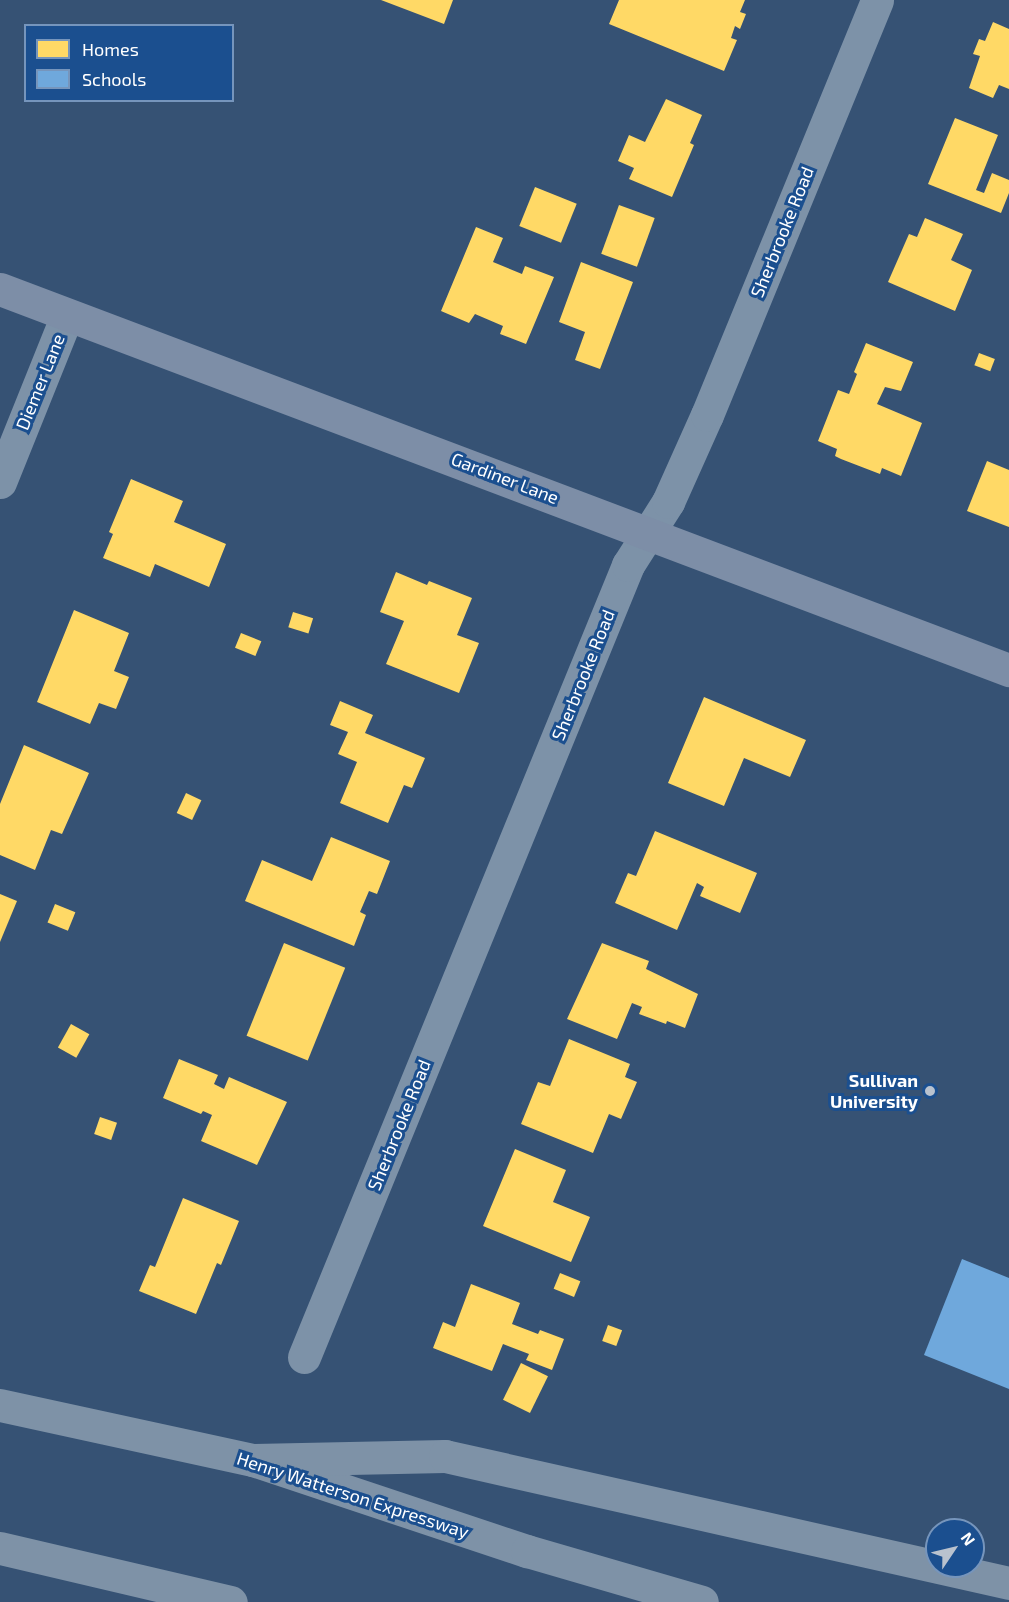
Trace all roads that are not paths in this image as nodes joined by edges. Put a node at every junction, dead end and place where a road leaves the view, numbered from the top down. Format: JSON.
{"nodes":[{"id":1,"x":877,"y":0,"type":"edge"},
{"id":2,"x":0,"y":289,"type":"edge"},
{"id":3,"x":67,"y":315,"type":"junction"},
{"id":4,"x":0,"y":482,"type":"edge"},
{"id":5,"x":649,"y":532,"type":"junction"},
{"id":6,"x":1009,"y":670,"type":"edge"},
{"id":7,"x":304,"y":1357,"type":"dead end"},
{"id":8,"x":0,"y":1405,"type":"edge"},
{"id":9,"x":253,"y":1460,"type":"junction"},
{"id":10,"x":0,"y":1548,"type":"edge"},
{"id":11,"x":1009,"y":1582,"type":"edge"},
{"id":12,"x":231,"y":1602,"type":"edge"},
{"id":13,"x":702,"y":1602,"type":"edge"}],
"edges":[{"from":1,"to":5,"type":"street","name":"Sherbrooke Road"},
{"from":2,"to":3,"type":"main road","name":"Gardiner Lane"},
{"from":3,"to":4,"type":"street","name":"Diemer Lane"},
{"from":3,"to":5,"type":"main road","name":"Gardiner Lane"},
{"from":5,"to":6,"type":"main road","name":"Gardiner Lane"},
{"from":5,"to":7,"type":"street","name":"Sherbrooke Road"},
{"from":8,"to":9,"type":"highway","name":"Henry Watterson Expressway"},
{"from":9,"to":11,"type":"highway"},
{"from":9,"to":13,"type":"highway","name":"Henry Watterson Expressway"},
{"from":10,"to":12,"type":"highway"}]}
